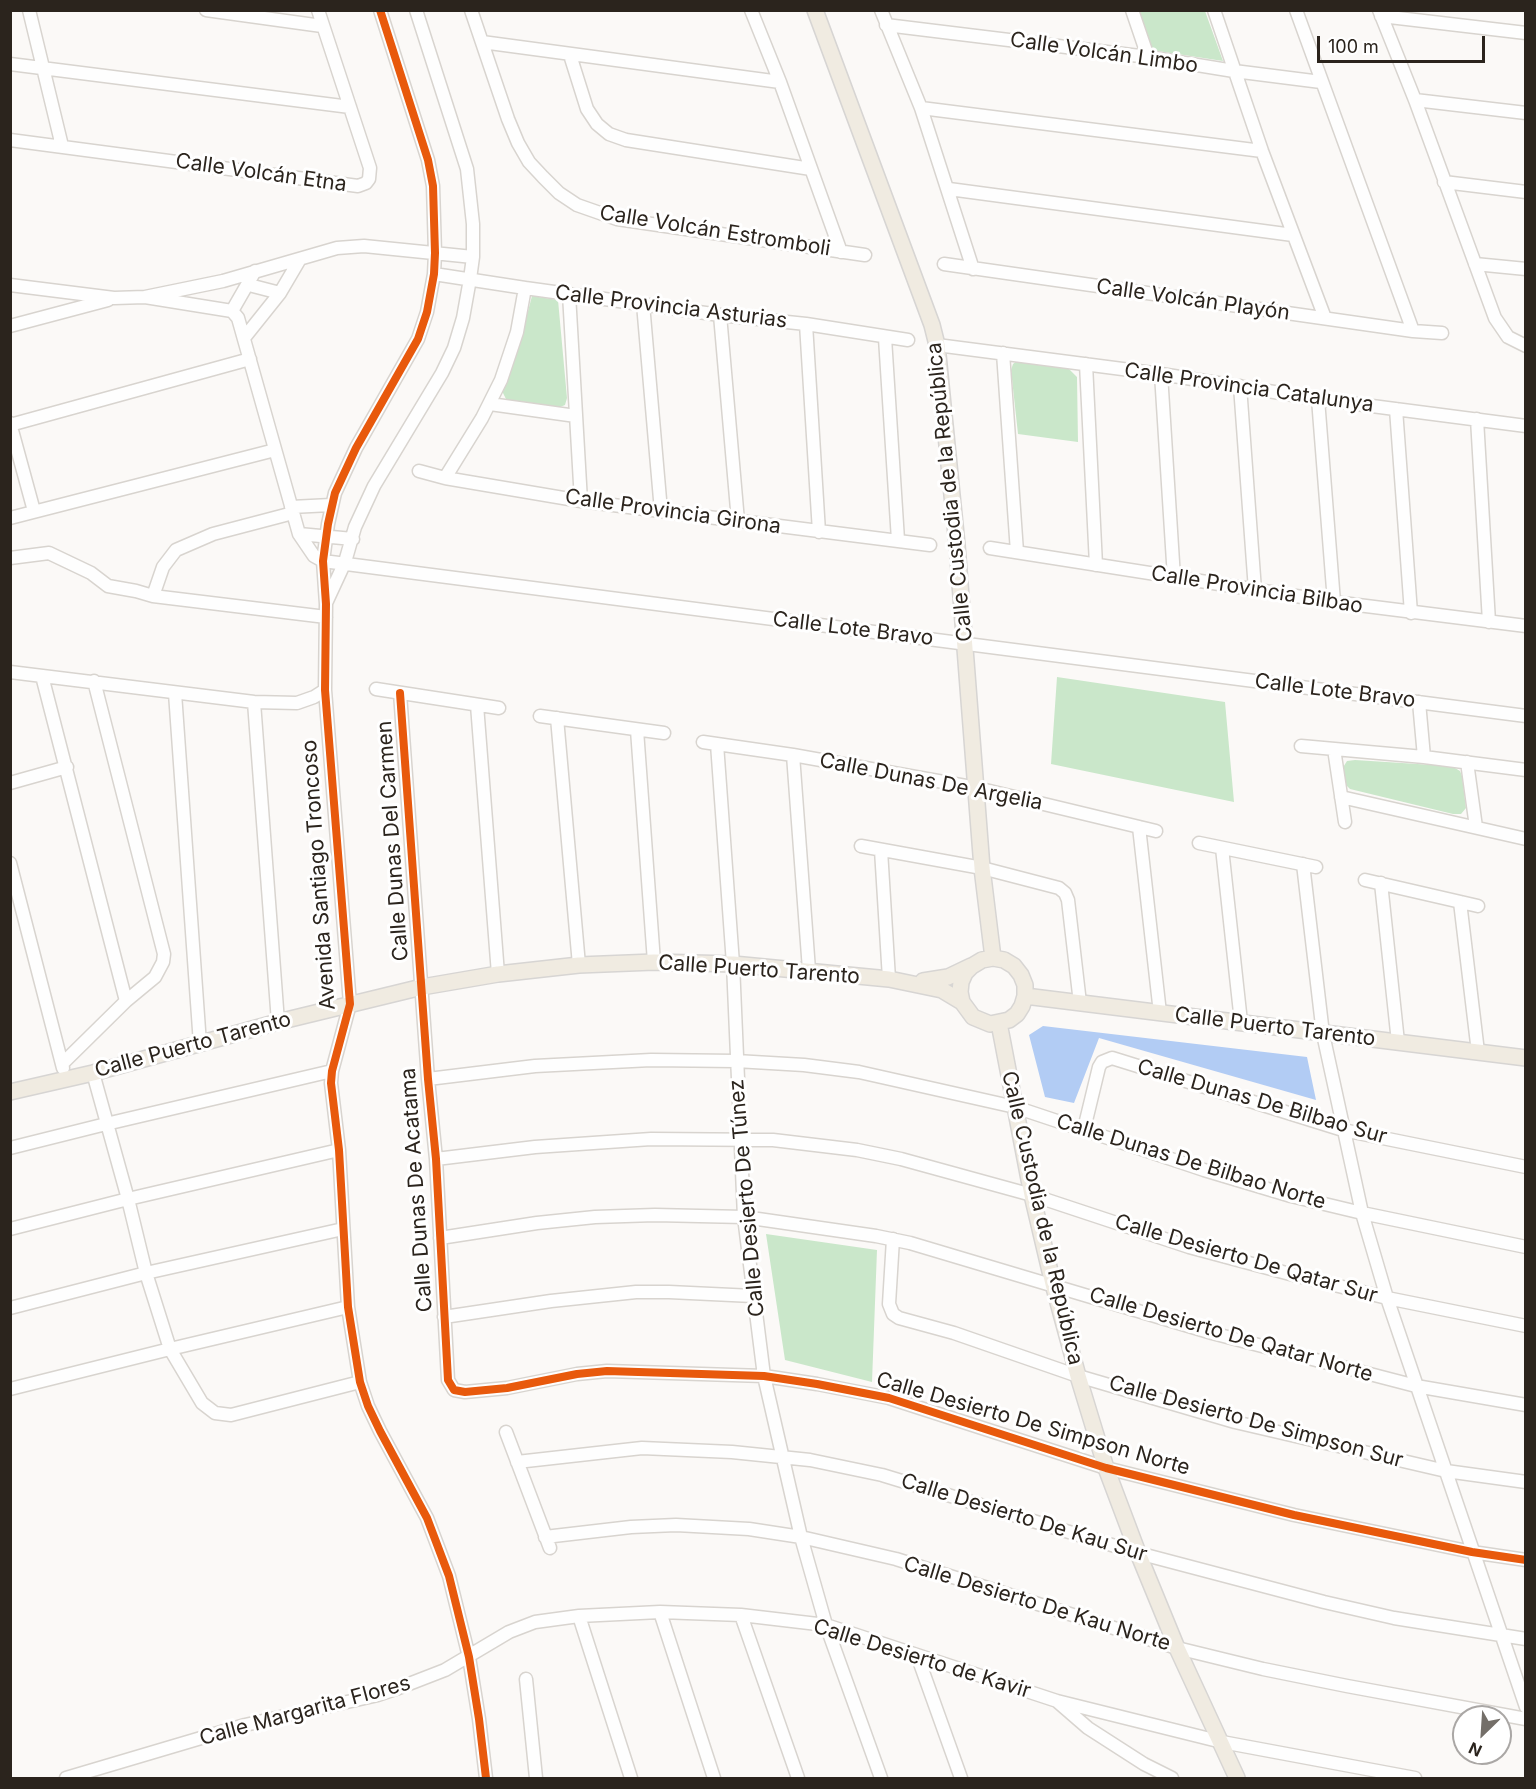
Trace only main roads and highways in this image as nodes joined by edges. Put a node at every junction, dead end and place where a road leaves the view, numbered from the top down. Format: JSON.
{"nodes":[{"id":1,"x":815,"y":10,"type":"edge"},
{"id":2,"x":993,"y":958,"type":"junction"},
{"id":3,"x":972,"y":966,"type":"junction"},
{"id":4,"x":911,"y":983,"type":"junction"},
{"id":5,"x":1025,"y":996,"type":"junction"},
{"id":6,"x":962,"y":1002,"type":"junction"},
{"id":7,"x":999,"y":1023,"type":"junction"},
{"id":8,"x":1526,"y":1058,"type":"edge"},
{"id":9,"x":10,"y":1092,"type":"edge"},
{"id":10,"x":1237,"y":1779,"type":"edge"}],
"edges":[{"from":1,"to":2,"type":"main road","name":"Calle Custodia de la República"},
{"from":2,"to":3,"type":"main road"},
{"from":2,"to":5,"type":"main road"},
{"from":3,"to":4,"type":"main road","name":"Calle Puerto Tarento"},
{"from":3,"to":6,"type":"main road"},
{"from":4,"to":6,"type":"main road","name":"Calle Puerto Tarento"},
{"from":4,"to":9,"type":"main road","name":"Calle Puerto Tarento"},
{"from":5,"to":7,"type":"main road"},
{"from":5,"to":8,"type":"main road","name":"Calle Puerto Tarento"},
{"from":6,"to":7,"type":"main road"},
{"from":7,"to":10,"type":"main road","name":"Calle Custodia de la República"}]}
